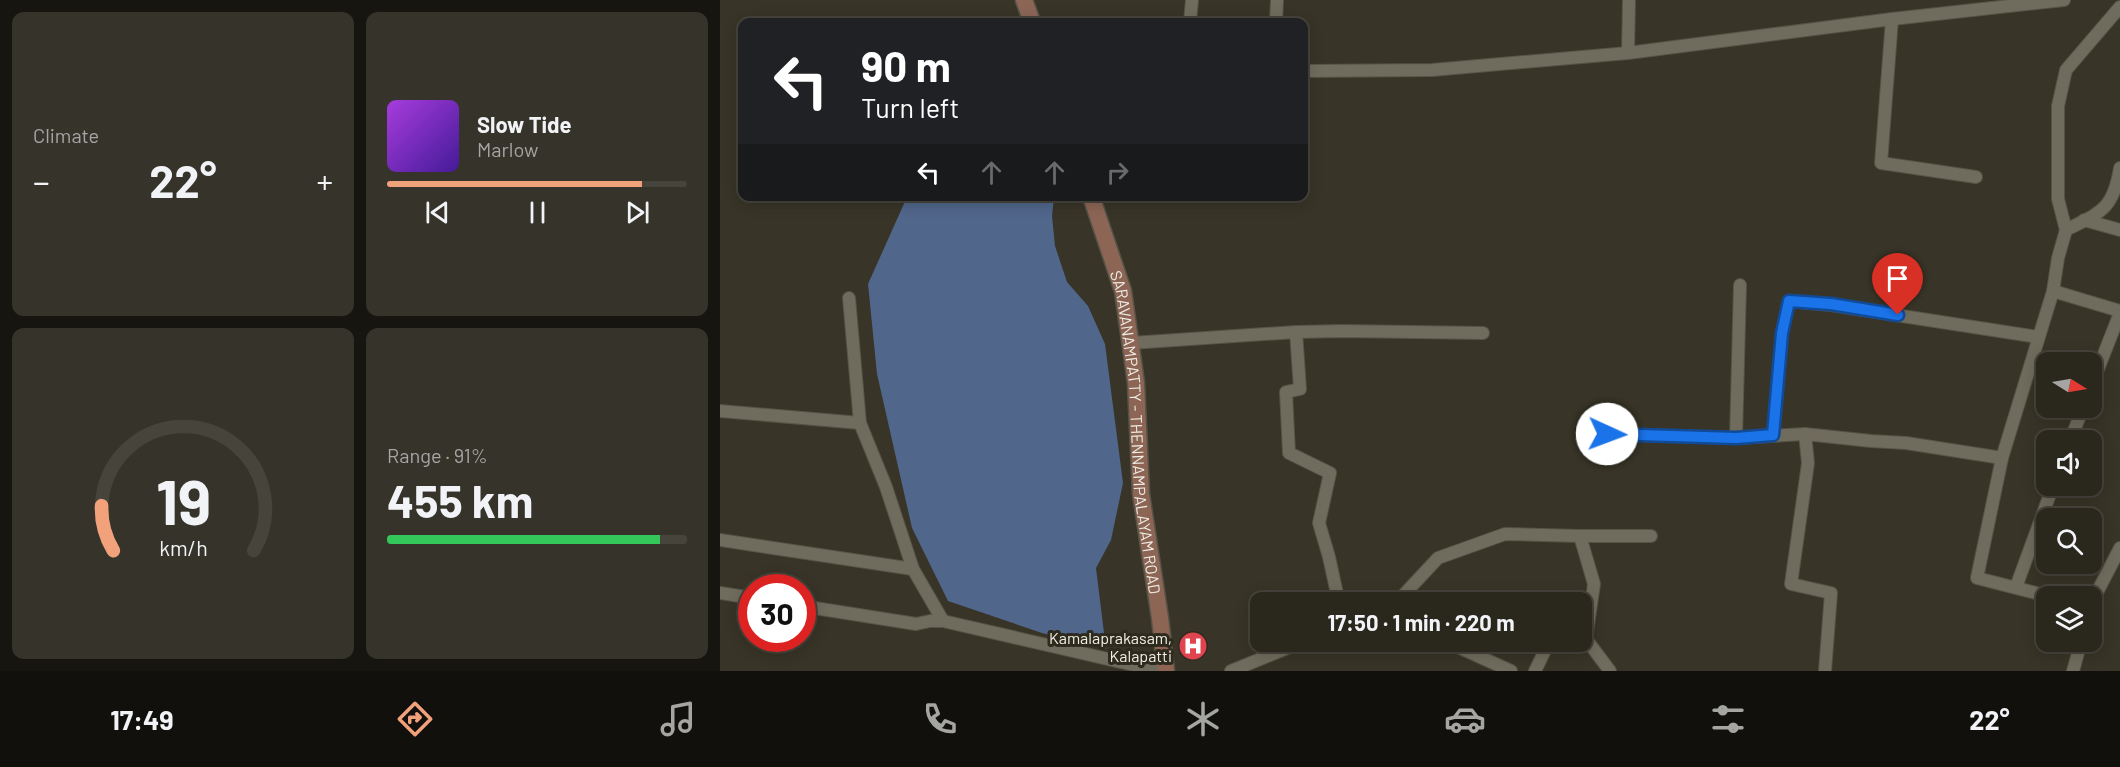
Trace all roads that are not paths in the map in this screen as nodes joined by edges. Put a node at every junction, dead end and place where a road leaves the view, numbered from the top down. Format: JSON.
{"nodes":[{"id":1,"x":1024,"y":0,"type":"edge"},
{"id":2,"x":1192,"y":0,"type":"edge"},
{"id":3,"x":1277,"y":0,"type":"edge"},
{"id":4,"x":1629,"y":0,"type":"edge"},
{"id":5,"x":2064,"y":0,"type":"edge"},
{"id":6,"x":2120,"y":7,"type":"edge"},
{"id":7,"x":1031,"y":18,"type":"edge"},
{"id":8,"x":1190,"y":18,"type":"edge"},
{"id":9,"x":1276,"y":18,"type":"edge"},
{"id":10,"x":1892,"y":19,"type":"junction"},
{"id":11,"x":1628,"y":53,"type":"junction"},
{"id":12,"x":1308,"y":71,"type":"edge"},
{"id":13,"x":2120,"y":168,"type":"edge"},
{"id":14,"x":1976,"y":177,"type":"dead end"},
{"id":15,"x":1093,"y":201,"type":"edge"},
{"id":16,"x":2084,"y":220,"type":"junction"},
{"id":17,"x":2066,"y":230,"type":"junction"},
{"id":18,"x":2120,"y":230,"type":"edge"},
{"id":19,"x":1740,"y":285,"type":"dead end"},
{"id":20,"x":2053,"y":291,"type":"junction"},
{"id":21,"x":849,"y":298,"type":"dead end"},
{"id":22,"x":2120,"y":312,"type":"edge"},
{"id":23,"x":1296,"y":332,"type":"junction"},
{"id":24,"x":1484,"y":333,"type":"dead end"},
{"id":25,"x":2038,"y":337,"type":"junction"},
{"id":26,"x":1131,"y":343,"type":"junction"},
{"id":27,"x":2102,"y":359,"type":"edge"},
{"id":28,"x":720,"y":411,"type":"edge"},
{"id":29,"x":860,"y":423,"type":"junction"},
{"id":30,"x":1607,"y":434,"type":"dead end"},
{"id":31,"x":1805,"y":434,"type":"junction"},
{"id":32,"x":1773,"y":435,"type":"junction"},
{"id":33,"x":1736,"y":438,"type":"junction"},
{"id":34,"x":2002,"y":458,"type":"junction"},
{"id":35,"x":2049,"y":496,"type":"edge"},
{"id":36,"x":1580,"y":536,"type":"junction"},
{"id":37,"x":1651,"y":536,"type":"dead end"},
{"id":38,"x":720,"y":540,"type":"edge"},
{"id":39,"x":2120,"y":548,"type":"edge"},
{"id":40,"x":913,"y":569,"type":"junction"},
{"id":41,"x":2100,"y":586,"type":"edge"},
{"id":42,"x":2016,"y":587,"type":"junction"},
{"id":43,"x":1337,"y":592,"type":"edge"},
{"id":44,"x":1406,"y":592,"type":"edge"},
{"id":45,"x":720,"y":593,"type":"edge"},
{"id":46,"x":2036,"y":593,"type":"edge"},
{"id":47,"x":1592,"y":595,"type":"edge"},
{"id":48,"x":738,"y":596,"type":"edge"},
{"id":49,"x":816,"y":608,"type":"edge"},
{"id":50,"x":943,"y":621,"type":"junction"},
{"id":51,"x":1592,"y":649,"type":"edge"},
{"id":52,"x":1278,"y":652,"type":"edge"},
{"id":53,"x":1468,"y":652,"type":"edge"},
{"id":54,"x":1544,"y":652,"type":"edge"},
{"id":55,"x":2078,"y":652,"type":"edge"},
{"id":56,"x":1160,"y":671,"type":"edge"},
{"id":57,"x":1166,"y":671,"type":"edge"},
{"id":58,"x":1231,"y":671,"type":"edge"},
{"id":59,"x":1511,"y":671,"type":"edge"},
{"id":60,"x":1534,"y":671,"type":"edge"},
{"id":61,"x":1610,"y":671,"type":"edge"},
{"id":62,"x":1825,"y":671,"type":"edge"},
{"id":63,"x":2073,"y":671,"type":"edge"}],
"edges":[{"from":1,"to":7,"type":"main road"},
{"from":2,"to":8,"type":"street"},
{"from":3,"to":9,"type":"street"},
{"from":4,"to":11,"type":"street"},
{"from":5,"to":10,"type":"street"},
{"from":6,"to":17,"type":"street"},
{"from":10,"to":11,"type":"street"},
{"from":10,"to":14,"type":"street"},
{"from":11,"to":12,"type":"street"},
{"from":13,"to":16,"type":"street"},
{"from":15,"to":26,"type":"main road","name":"SARAVANAMPATTY - THENNAMPALAYAM ROAD"},
{"from":16,"to":17,"type":"street"},
{"from":16,"to":18,"type":"street"},
{"from":17,"to":20,"type":"street"},
{"from":19,"to":33,"type":"street"},
{"from":20,"to":22,"type":"street"},
{"from":20,"to":25,"type":"street"},
{"from":21,"to":29,"type":"street"},
{"from":22,"to":27,"type":"street"},
{"from":23,"to":24,"type":"street"},
{"from":23,"to":26,"type":"street"},
{"from":23,"to":43,"type":"street"},
{"from":25,"to":32,"type":"street"},
{"from":25,"to":34,"type":"street"},
{"from":26,"to":57,"type":"main road","name":"SARAVANAMPATTY - THENNAMPALAYAM ROAD"},
{"from":28,"to":29,"type":"street"},
{"from":29,"to":40,"type":"street"},
{"from":30,"to":33,"type":"street"},
{"from":31,"to":32,"type":"street"},
{"from":31,"to":34,"type":"street"},
{"from":31,"to":62,"type":"street"},
{"from":32,"to":33,"type":"street"},
{"from":34,"to":42,"type":"street"},
{"from":35,"to":42,"type":"street"},
{"from":36,"to":37,"type":"street"},
{"from":36,"to":44,"type":"street"},
{"from":36,"to":47,"type":"street"},
{"from":38,"to":40,"type":"street"},
{"from":39,"to":41,"type":"street"},
{"from":40,"to":50,"type":"street"},
{"from":42,"to":46,"type":"street"},
{"from":45,"to":48,"type":"street"},
{"from":49,"to":50,"type":"street"},
{"from":50,"to":56,"type":"street"},
{"from":51,"to":61,"type":"street"},
{"from":52,"to":58,"type":"street"},
{"from":53,"to":59,"type":"street"},
{"from":54,"to":60,"type":"street"},
{"from":55,"to":63,"type":"street"}]}
